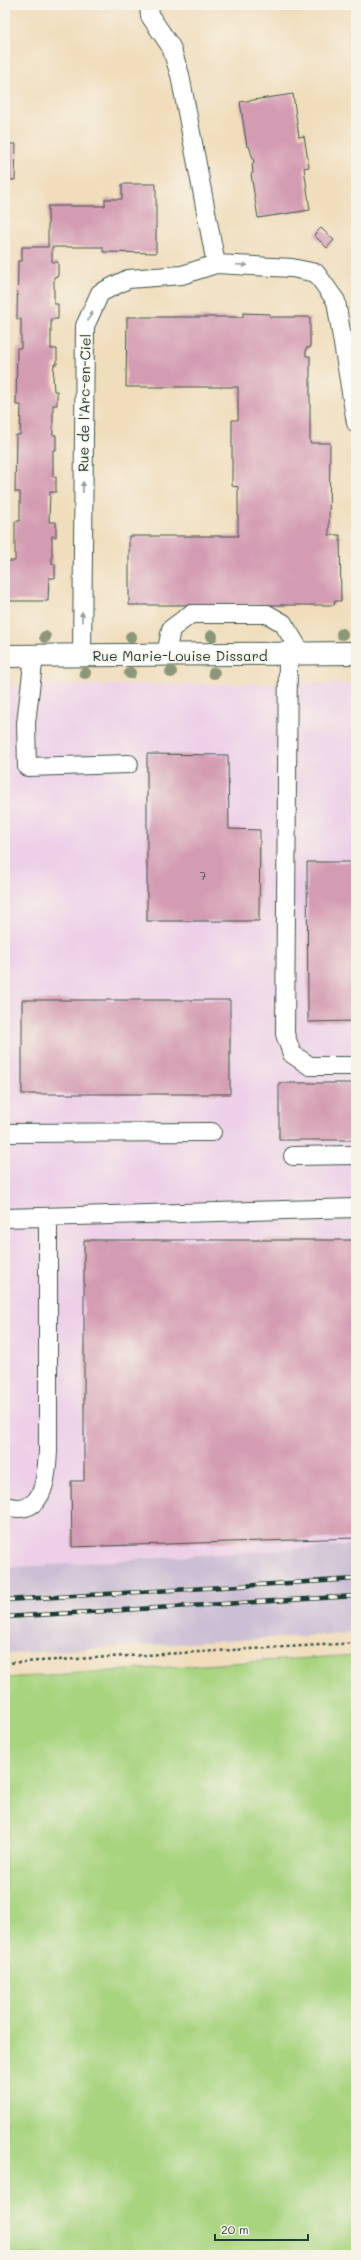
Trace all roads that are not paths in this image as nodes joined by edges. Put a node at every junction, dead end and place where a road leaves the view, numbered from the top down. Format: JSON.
{"nodes":[{"id":1,"x":149,"y":5,"type":"edge"},
{"id":2,"x":216,"y":264,"type":"junction"},
{"id":3,"x":356,"y":423,"type":"edge"},
{"id":4,"x":356,"y":653,"type":"edge"},
{"id":5,"x":295,"y":654,"type":"junction"},
{"id":6,"x":166,"y":655,"type":"junction"},
{"id":7,"x":5,"y":656,"type":"edge"},
{"id":8,"x":34,"y":656,"type":"junction"},
{"id":9,"x":82,"y":656,"type":"junction"},
{"id":10,"x":129,"y":764,"type":"dead end"},
{"id":11,"x":356,"y":1066,"type":"edge"},
{"id":12,"x":212,"y":1132,"type":"dead end"},
{"id":13,"x":5,"y":1133,"type":"edge"},
{"id":14,"x":356,"y":1155,"type":"edge"},
{"id":15,"x":293,"y":1156,"type":"dead end"},
{"id":16,"x":356,"y":1208,"type":"edge"},
{"id":17,"x":48,"y":1217,"type":"junction"},
{"id":18,"x":5,"y":1218,"type":"edge"},
{"id":19,"x":5,"y":1506,"type":"edge"}],
"edges":[{"from":1,"to":2,"type":"lane"},
{"from":2,"to":3,"type":"lane","name":"Rue de l'Arc-en-Ciel","one_way":true},
{"from":9,"to":2,"type":"lane","name":"Rue de l'Arc-en-Ciel","one_way":true},
{"from":4,"to":5,"type":"street","name":"Rue Marie-Louise Dissard"},
{"from":5,"to":6,"type":"street","name":"Rue Marie-Louise Dissard"},
{"from":5,"to":6,"type":"lane"},
{"from":5,"to":11,"type":"lane"},
{"from":6,"to":9,"type":"street","name":"Rue Marie-Louise Dissard"},
{"from":7,"to":8,"type":"street","name":"Rue Marie-Louise Dissard"},
{"from":8,"to":9,"type":"street","name":"Rue Marie-Louise Dissard"},
{"from":8,"to":10,"type":"lane"},
{"from":12,"to":13,"type":"lane"},
{"from":14,"to":15,"type":"lane"},
{"from":16,"to":17,"type":"lane"},
{"from":17,"to":18,"type":"lane"},
{"from":17,"to":19,"type":"lane"}]}
